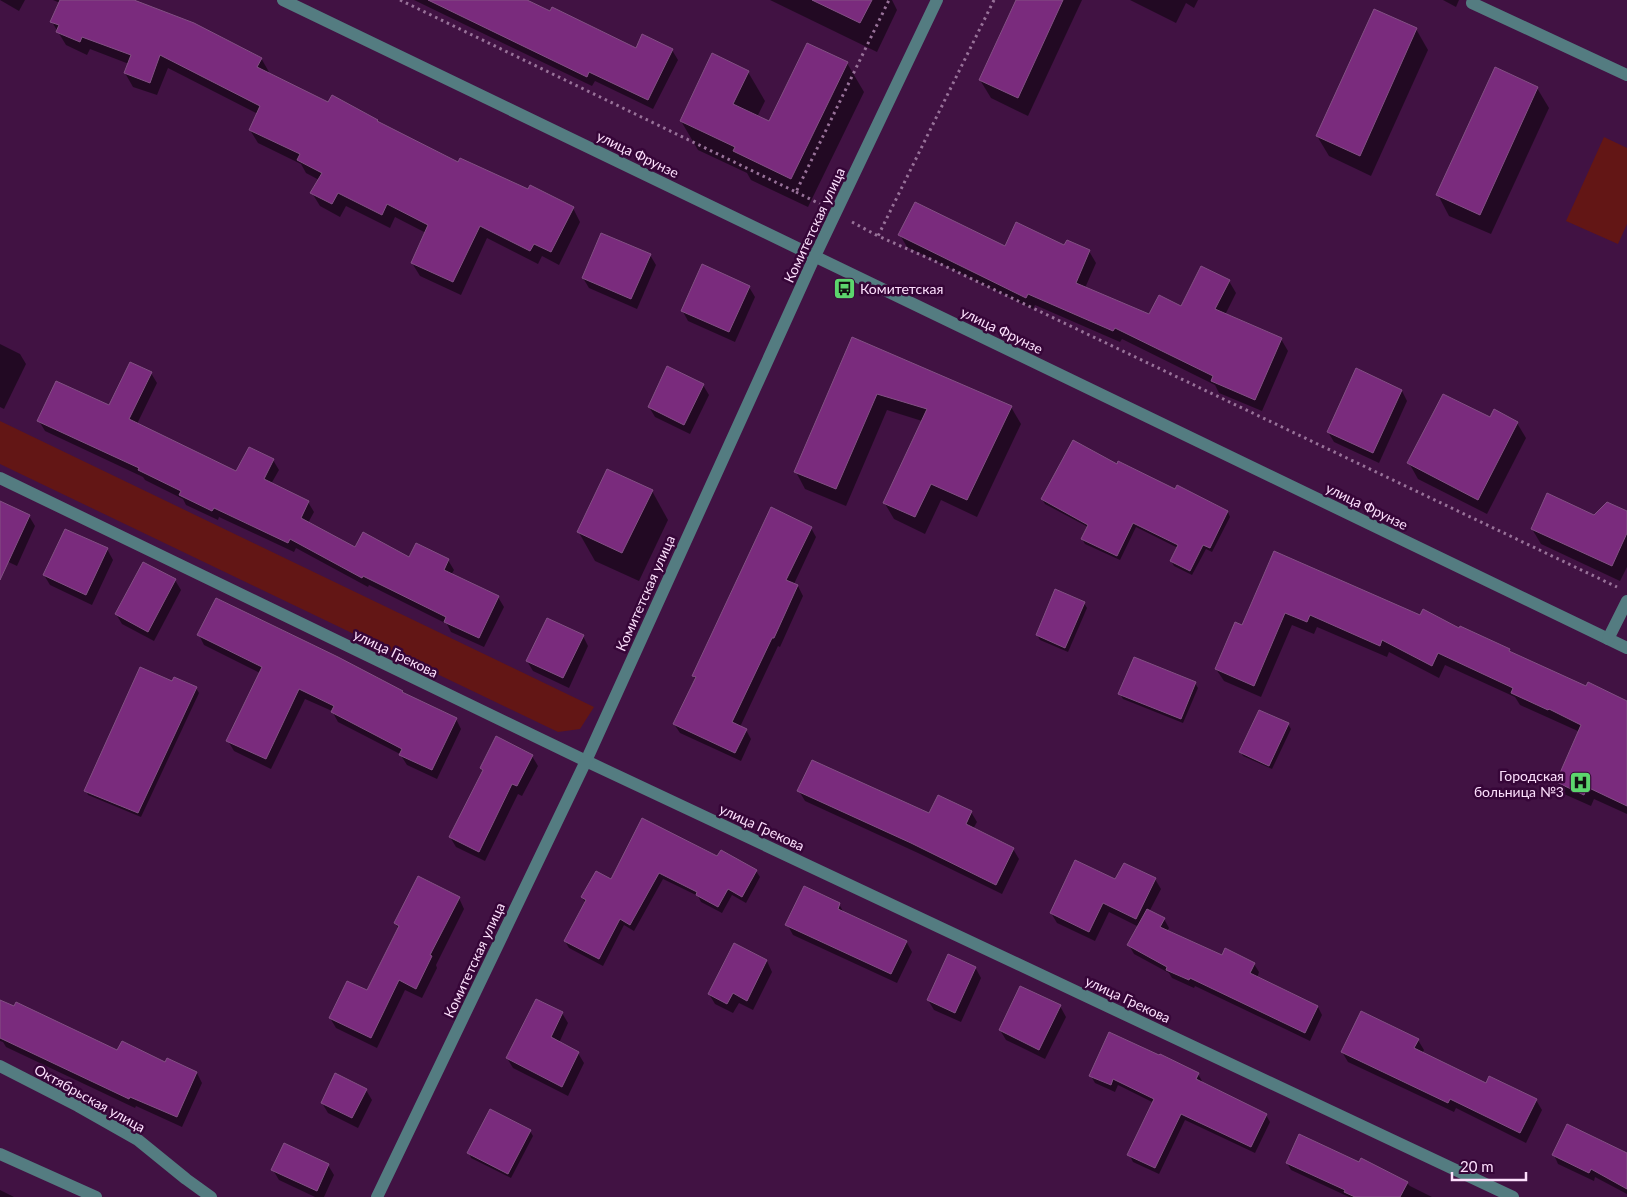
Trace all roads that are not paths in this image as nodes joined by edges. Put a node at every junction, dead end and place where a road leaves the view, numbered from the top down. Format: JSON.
{"nodes":[{"id":1,"x":283,"y":0,"type":"edge"},
{"id":2,"x":937,"y":0,"type":"edge"},
{"id":3,"x":1473,"y":0,"type":"edge"},
{"id":4,"x":1627,"y":75,"type":"edge"},
{"id":5,"x":815,"y":256,"type":"junction"},
{"id":6,"x":0,"y":478,"type":"edge"},
{"id":7,"x":1627,"y":601,"type":"edge"},
{"id":8,"x":1608,"y":639,"type":"junction"},
{"id":9,"x":1627,"y":648,"type":"edge"},
{"id":10,"x":586,"y":760,"type":"junction"},
{"id":11,"x":0,"y":1066,"type":"edge"},
{"id":12,"x":0,"y":1154,"type":"edge"},
{"id":13,"x":96,"y":1197,"type":"edge"},
{"id":14,"x":211,"y":1197,"type":"edge"},
{"id":15,"x":378,"y":1197,"type":"edge"},
{"id":16,"x":1513,"y":1197,"type":"edge"}],
"edges":[{"from":1,"to":5,"type":"street","name":"улица Фрунзе"},
{"from":2,"to":5,"type":"street","name":"Комитетская улица"},
{"from":3,"to":4,"type":"street"},
{"from":5,"to":8,"type":"street","name":"улица Фрунзе"},
{"from":5,"to":10,"type":"street","name":"Комитетская улица"},
{"from":6,"to":10,"type":"street","name":"улица Грекова"},
{"from":7,"to":8,"type":"street"},
{"from":8,"to":9,"type":"street","name":"улица Фрунзе"},
{"from":10,"to":15,"type":"street","name":"Комитетская улица"},
{"from":10,"to":16,"type":"street","name":"улица Грекова"},
{"from":11,"to":14,"type":"street","name":"Октябрьская улица"},
{"from":12,"to":13,"type":"street"}]}
